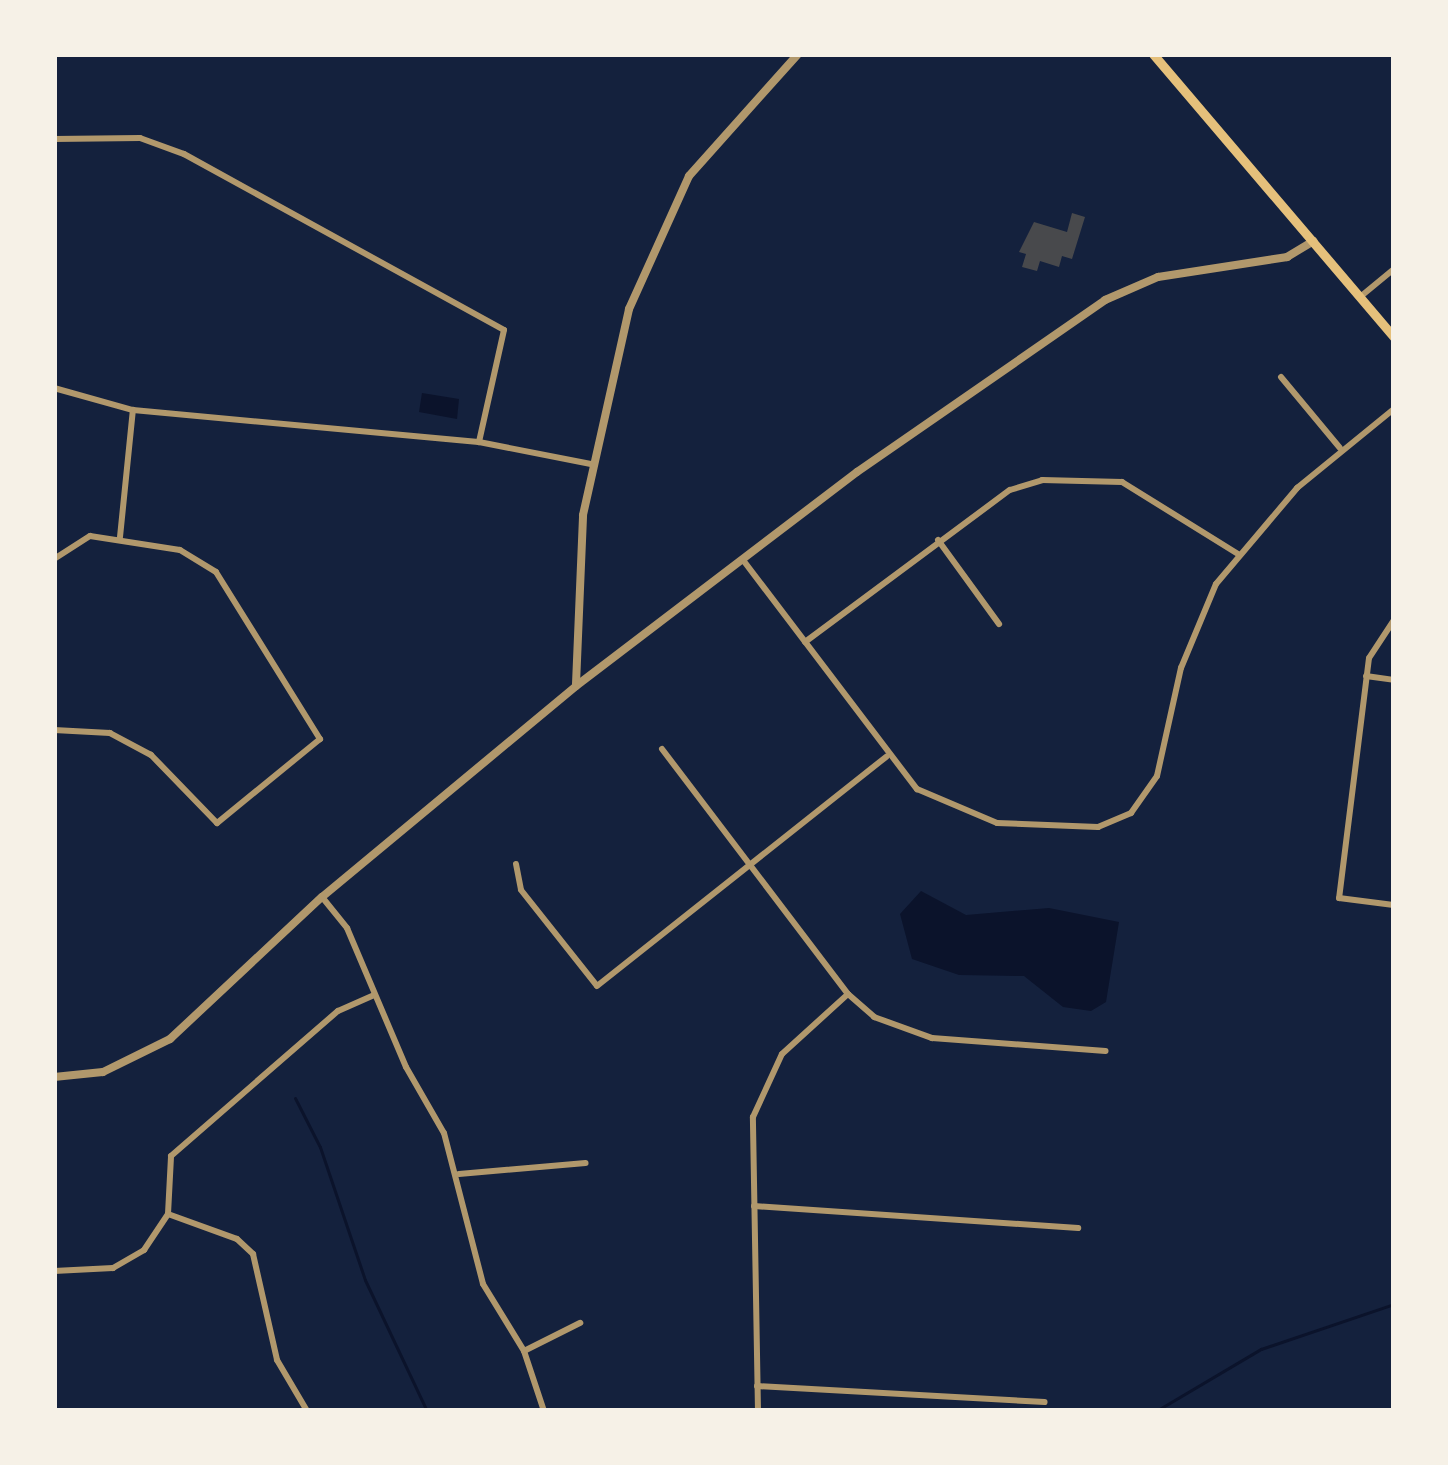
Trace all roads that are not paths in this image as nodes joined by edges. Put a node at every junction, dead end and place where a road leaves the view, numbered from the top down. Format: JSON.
{"nodes":[{"id":1,"x":798,"y":54,"type":"edge"},
{"id":2,"x":1154,"y":54,"type":"edge"},
{"id":3,"x":54,"y":139,"type":"edge"},
{"id":4,"x":1314,"y":242,"type":"junction"},
{"id":5,"x":1394,"y":269,"type":"edge"},
{"id":6,"x":1360,"y":297,"type":"junction"},
{"id":7,"x":1394,"y":337,"type":"edge"},
{"id":8,"x":1281,"y":377,"type":"dead end"},
{"id":9,"x":54,"y":388,"type":"edge"},
{"id":10,"x":1394,"y":409,"type":"edge"},
{"id":11,"x":133,"y":410,"type":"junction"},
{"id":12,"x":479,"y":442,"type":"junction"},
{"id":13,"x":1340,"y":448,"type":"junction"},
{"id":14,"x":591,"y":464,"type":"junction"},
{"id":15,"x":119,"y":538,"type":"junction"},
{"id":16,"x":938,"y":540,"type":"junction"},
{"id":17,"x":1238,"y":554,"type":"junction"},
{"id":18,"x":54,"y":560,"type":"edge"},
{"id":19,"x":743,"y":560,"type":"junction"},
{"id":20,"x":1394,"y":620,"type":"edge"},
{"id":21,"x":999,"y":623,"type":"dead end"},
{"id":22,"x":805,"y":642,"type":"junction"},
{"id":23,"x":1366,"y":676,"type":"junction"},
{"id":24,"x":1394,"y":680,"type":"edge"},
{"id":25,"x":577,"y":686,"type":"junction"},
{"id":26,"x":54,"y":730,"type":"edge"},
{"id":27,"x":662,"y":749,"type":"dead end"},
{"id":28,"x":887,"y":756,"type":"junction"},
{"id":29,"x":516,"y":863,"type":"dead end"},
{"id":30,"x":751,"y":864,"type":"junction"},
{"id":31,"x":322,"y":897,"type":"junction"},
{"id":32,"x":1394,"y":905,"type":"edge"},
{"id":33,"x":376,"y":994,"type":"junction"},
{"id":34,"x":848,"y":994,"type":"junction"},
{"id":35,"x":1106,"y":1051,"type":"dead end"},
{"id":36,"x":54,"y":1077,"type":"edge"},
{"id":37,"x":586,"y":1162,"type":"dead end"},
{"id":38,"x":458,"y":1174,"type":"junction"},
{"id":39,"x":754,"y":1206,"type":"junction"},
{"id":40,"x":168,"y":1214,"type":"junction"},
{"id":41,"x":1078,"y":1228,"type":"dead end"},
{"id":42,"x":54,"y":1270,"type":"edge"},
{"id":43,"x":580,"y":1323,"type":"dead end"},
{"id":44,"x":524,"y":1351,"type":"junction"},
{"id":45,"x":758,"y":1386,"type":"junction"},
{"id":46,"x":1046,"y":1402,"type":"dead end"},
{"id":47,"x":307,"y":1411,"type":"edge"},
{"id":48,"x":544,"y":1411,"type":"edge"},
{"id":49,"x":758,"y":1411,"type":"edge"}],
"edges":[{"from":1,"to":14,"type":"street"},
{"from":2,"to":4,"type":"main road"},
{"from":3,"to":12,"type":"street"},
{"from":4,"to":6,"type":"main road"},
{"from":4,"to":19,"type":"street"},
{"from":5,"to":6,"type":"street"},
{"from":6,"to":7,"type":"main road"},
{"from":8,"to":13,"type":"street"},
{"from":9,"to":11,"type":"street"},
{"from":10,"to":13,"type":"street"},
{"from":11,"to":12,"type":"street"},
{"from":11,"to":15,"type":"street"},
{"from":12,"to":14,"type":"street"},
{"from":13,"to":17,"type":"street"},
{"from":14,"to":25,"type":"street"},
{"from":15,"to":18,"type":"street"},
{"from":15,"to":26,"type":"street"},
{"from":16,"to":17,"type":"street"},
{"from":16,"to":21,"type":"street"},
{"from":16,"to":22,"type":"street"},
{"from":17,"to":28,"type":"street"},
{"from":19,"to":22,"type":"street"},
{"from":19,"to":25,"type":"street"},
{"from":20,"to":23,"type":"street"},
{"from":22,"to":28,"type":"street"},
{"from":23,"to":24,"type":"street"},
{"from":23,"to":32,"type":"street"},
{"from":25,"to":31,"type":"street"},
{"from":27,"to":30,"type":"street"},
{"from":28,"to":30,"type":"street"},
{"from":29,"to":30,"type":"street"},
{"from":30,"to":34,"type":"street"},
{"from":31,"to":33,"type":"street"},
{"from":31,"to":36,"type":"street"},
{"from":33,"to":38,"type":"street"},
{"from":33,"to":40,"type":"street"},
{"from":34,"to":35,"type":"street"},
{"from":34,"to":39,"type":"street"},
{"from":37,"to":38,"type":"street"},
{"from":38,"to":44,"type":"street"},
{"from":39,"to":41,"type":"street"},
{"from":39,"to":45,"type":"street"},
{"from":40,"to":42,"type":"street"},
{"from":40,"to":47,"type":"street"},
{"from":43,"to":44,"type":"street"},
{"from":44,"to":48,"type":"street"},
{"from":45,"to":46,"type":"street"},
{"from":45,"to":49,"type":"street"}]}
